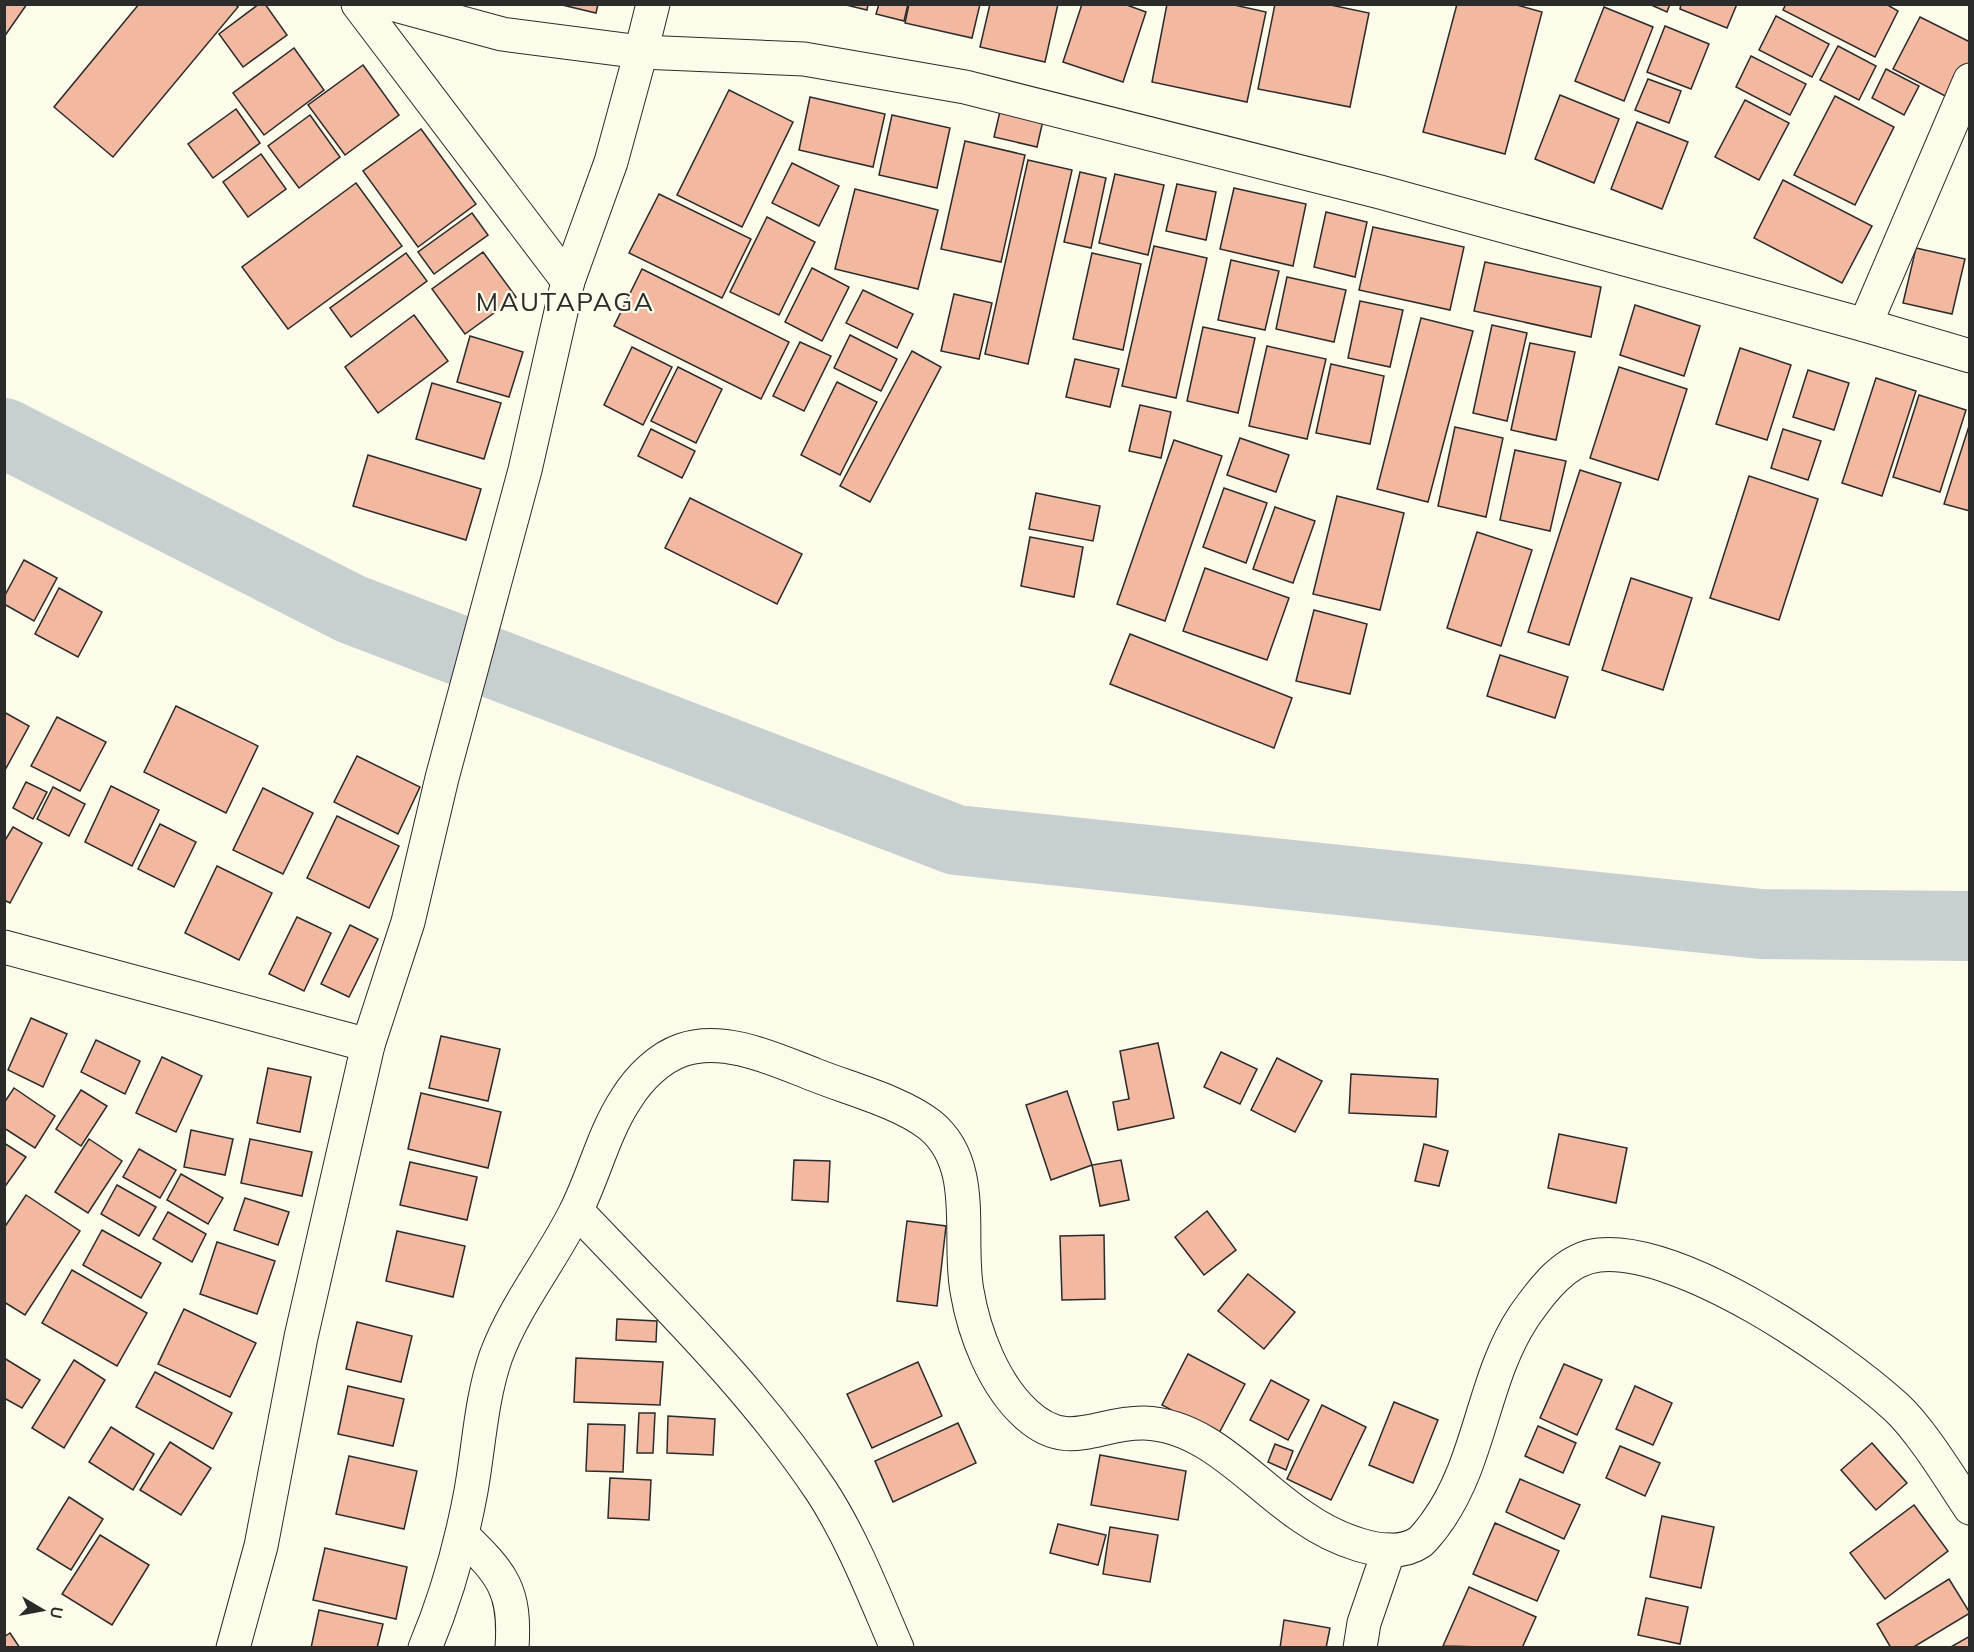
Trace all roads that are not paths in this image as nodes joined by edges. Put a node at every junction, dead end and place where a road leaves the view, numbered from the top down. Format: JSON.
{"nodes":[{"id":1,"x":358,"y":4,"type":"edge"},
{"id":2,"x":392,"y":4,"type":"edge"},
{"id":3,"x":653,"y":4,"type":"edge"},
{"id":4,"x":641,"y":52,"type":"junction"},
{"id":5,"x":1970,"y":80,"type":"edge"},
{"id":6,"x":568,"y":281,"type":"junction"},
{"id":7,"x":1865,"y":325,"type":"junction"},
{"id":8,"x":1970,"y":357,"type":"edge"},
{"id":9,"x":4,"y":947,"type":"edge"},
{"id":10,"x":368,"y":1045,"type":"junction"},
{"id":11,"x":577,"y":1211,"type":"junction"},
{"id":12,"x":1970,"y":1508,"type":"edge"},
{"id":13,"x":462,"y":1535,"type":"junction"},
{"id":14,"x":1389,"y":1550,"type":"junction"},
{"id":15,"x":233,"y":1647,"type":"edge"},
{"id":16,"x":424,"y":1647,"type":"edge"},
{"id":17,"x":512,"y":1647,"type":"edge"},
{"id":18,"x":897,"y":1647,"type":"edge"},
{"id":19,"x":1360,"y":1647,"type":"edge"}],
"edges":[{"from":1,"to":6,"type":"main road"},
{"from":2,"to":4,"type":"main road"},
{"from":3,"to":4,"type":"main road"},
{"from":4,"to":6,"type":"main road"},
{"from":4,"to":7,"type":"main road"},
{"from":5,"to":7,"type":"main road"},
{"from":6,"to":10,"type":"main road"},
{"from":7,"to":8,"type":"main road"},
{"from":9,"to":10,"type":"main road"},
{"from":10,"to":15,"type":"main road"},
{"from":11,"to":13,"type":"main road"},
{"from":11,"to":14,"type":"main road"},
{"from":11,"to":18,"type":"main road"},
{"from":12,"to":14,"type":"main road"},
{"from":13,"to":16,"type":"main road"},
{"from":13,"to":17,"type":"main road"},
{"from":14,"to":19,"type":"main road"}]}
